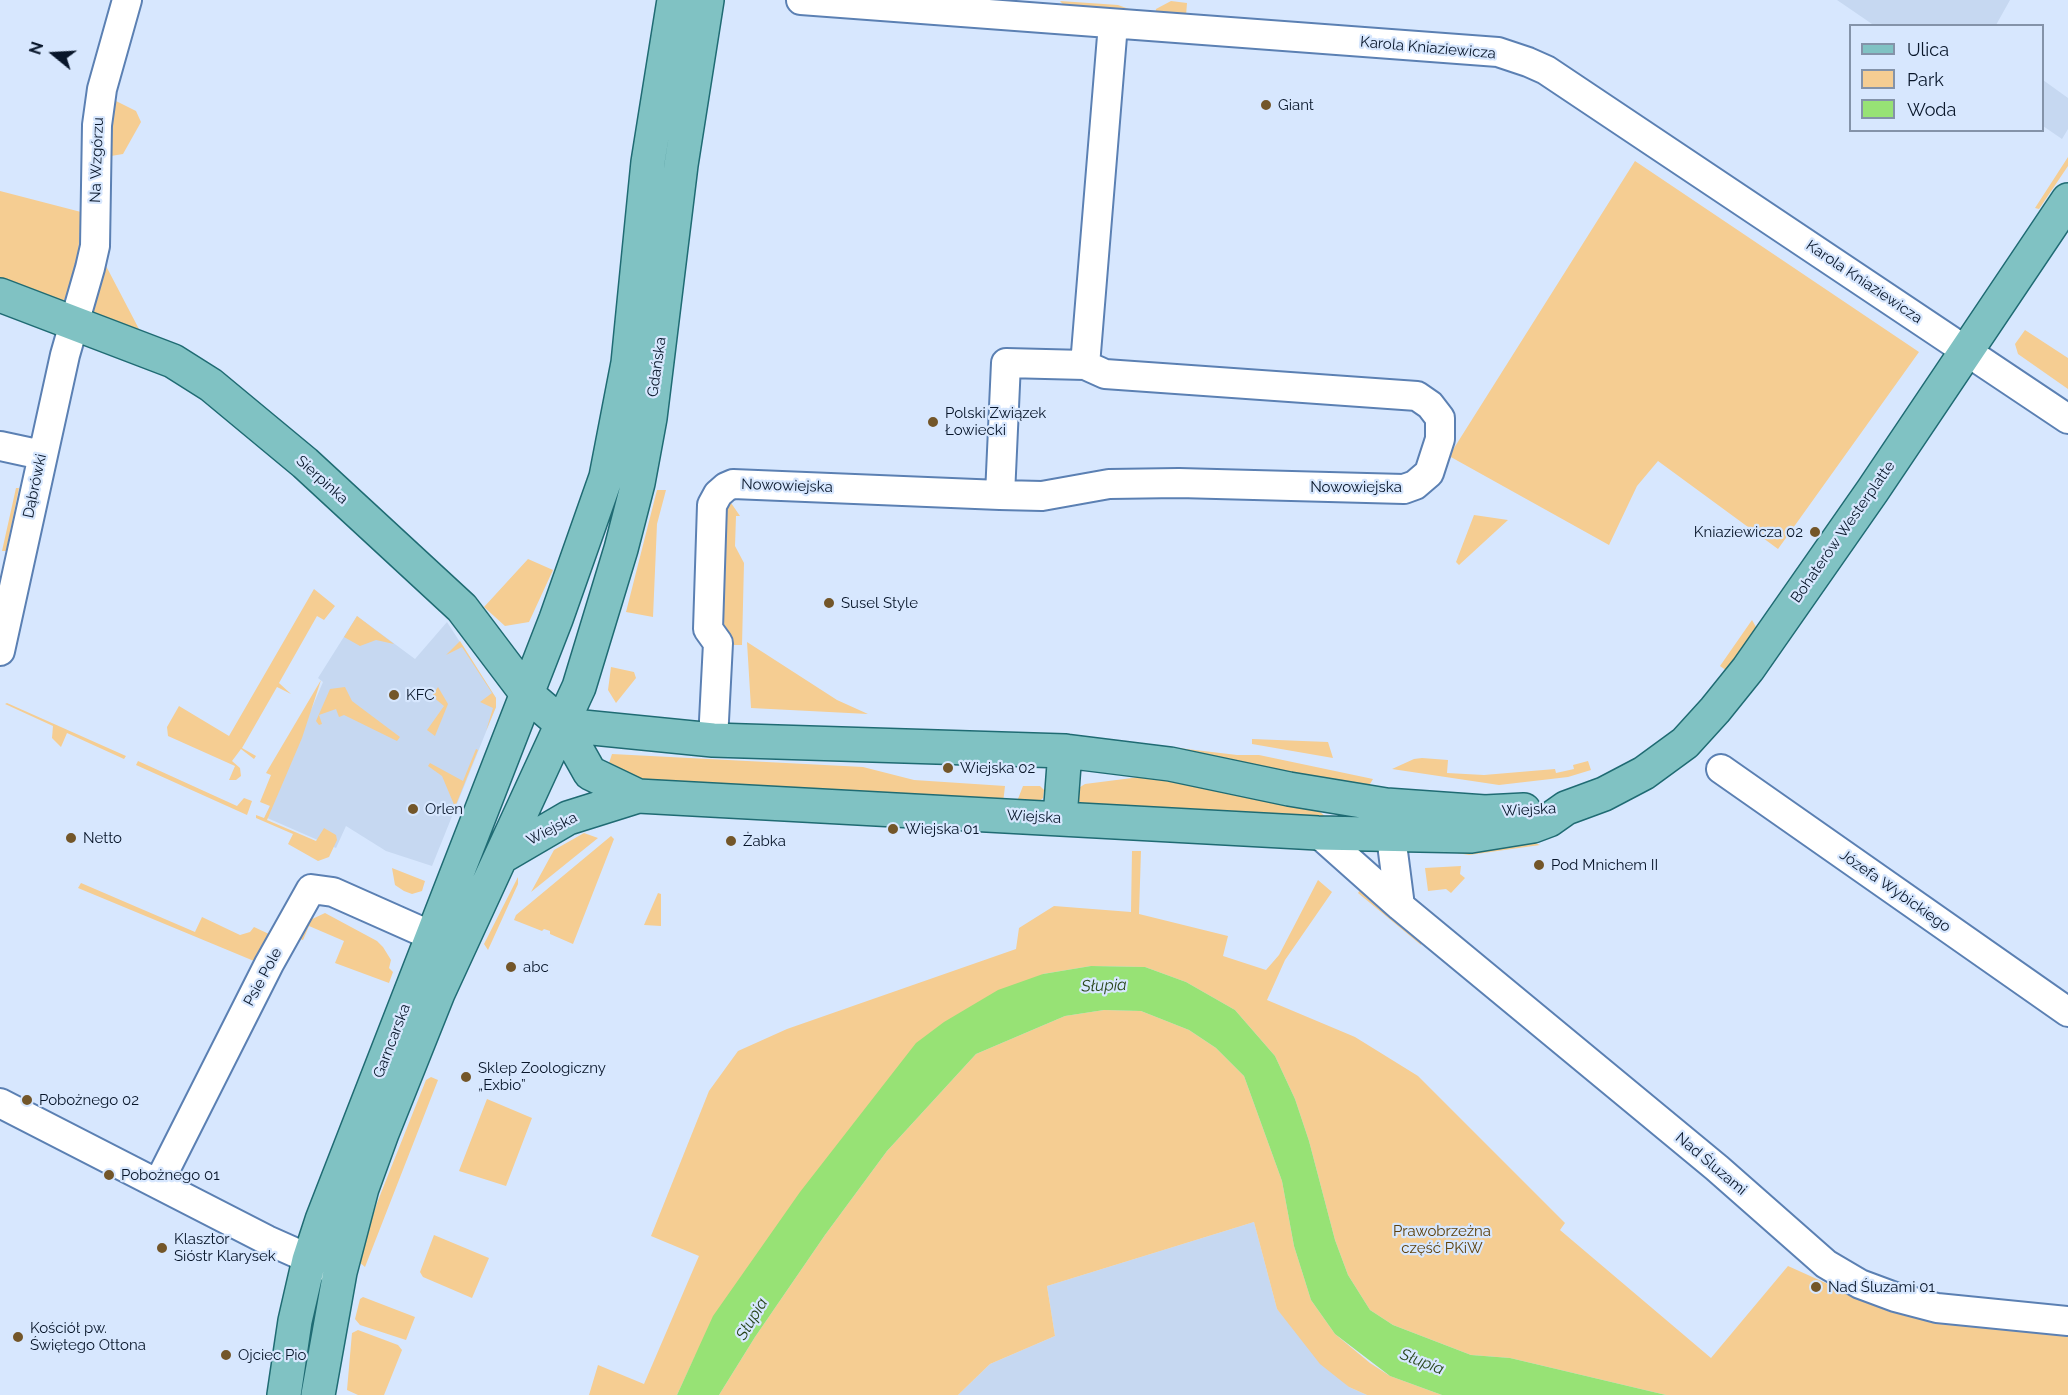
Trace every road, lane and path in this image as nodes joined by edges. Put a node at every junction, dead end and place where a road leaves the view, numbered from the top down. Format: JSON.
{"nodes":[{"id":1,"x":127,"y":0,"type":"edge"},
{"id":2,"x":674,"y":0,"type":"edge"},
{"id":3,"x":707,"y":0,"type":"edge"},
{"id":4,"x":801,"y":0,"type":"edge"},
{"id":5,"x":1113,"y":24,"type":"junction"},
{"id":6,"x":2068,"y":200,"type":"edge"},
{"id":7,"x":0,"y":295,"type":"edge"},
{"id":8,"x":75,"y":322,"type":"junction"},
{"id":9,"x":1967,"y":351,"type":"junction"},
{"id":10,"x":1085,"y":365,"type":"junction"},
{"id":11,"x":2068,"y":419,"type":"edge"},
{"id":12,"x":0,"y":446,"type":"edge"},
{"id":13,"x":42,"y":454,"type":"junction"},
{"id":14,"x":1000,"y":495,"type":"junction"},
{"id":15,"x":0,"y":651,"type":"edge"},
{"id":16,"x":527,"y":694,"type":"junction"},
{"id":17,"x":563,"y":725,"type":"junction"},
{"id":18,"x":713,"y":740,"type":"junction"},
{"id":19,"x":1065,"y":751,"type":"junction"},
{"id":20,"x":1721,"y":769,"type":"dead end"},
{"id":21,"x":638,"y":796,"type":"junction"},
{"id":22,"x":1566,"y":808,"type":"joint"},
{"id":23,"x":1060,"y":818,"type":"junction"},
{"id":24,"x":1389,"y":820,"type":"junction"},
{"id":25,"x":1318,"y":833,"type":"junction"},
{"id":26,"x":503,"y":856,"type":"junction"},
{"id":27,"x":1400,"y":906,"type":"junction"},
{"id":28,"x":432,"y":936,"type":"junction"},
{"id":29,"x":2068,"y":1012,"type":"edge"},
{"id":30,"x":0,"y":1103,"type":"edge"},
{"id":31,"x":158,"y":1184,"type":"junction"},
{"id":32,"x":309,"y":1260,"type":"junction"},
{"id":33,"x":340,"y":1272,"type":"junction"},
{"id":34,"x":2068,"y":1321,"type":"edge"},
{"id":35,"x":284,"y":1395,"type":"edge"},
{"id":36,"x":318,"y":1395,"type":"edge"}],
"edges":[{"from":1,"to":8,"type":"street","name":"Na Wzgórzu"},
{"from":2,"to":16,"type":"main road","name":"Gdańska"},
{"from":3,"to":17,"type":"main road","name":"Gdańska"},
{"from":4,"to":5,"type":"street","name":"Karola Kniaziewicza"},
{"from":5,"to":9,"type":"street","name":"Karola Kniaziewicza"},
{"from":5,"to":10,"type":"street"},
{"from":6,"to":9,"type":"main road","name":"Bohaterów Westerplatte"},
{"from":7,"to":8,"type":"main road","name":"Sierpinka"},
{"from":8,"to":13,"type":"street","name":"Dąbrówki"},
{"from":8,"to":16,"type":"main road","name":"Sierpinka"},
{"from":9,"to":11,"type":"street","name":"Karola Kniaziewicza"},
{"from":9,"to":22,"type":"main road","name":"Bohaterów Westerplatte"},
{"from":10,"to":14,"type":"street","name":"Nowowiejska"},
{"from":10,"to":14,"type":"street","name":"Nowowiejska"},
{"from":12,"to":13,"type":"street"},
{"from":13,"to":15,"type":"street","name":"Dąbrówki"},
{"from":14,"to":18,"type":"street","name":"Nowowiejska"},
{"from":16,"to":17,"type":"main road","name":"Wiejska"},
{"from":16,"to":28,"type":"main road","name":"Garncarska"},
{"from":17,"to":18,"type":"main road","name":"Wiejska"},
{"from":17,"to":21,"type":"main road","name":"Wiejska"},
{"from":17,"to":26,"type":"main road","name":"Garncarska"},
{"from":18,"to":19,"type":"main road","name":"Wiejska"},
{"from":19,"to":23,"type":"main road"},
{"from":19,"to":24,"type":"main road","name":"Wiejska"},
{"from":20,"to":29,"type":"street","name":"Józefa Wybickiego"},
{"from":21,"to":23,"type":"main road","name":"Wiejska"},
{"from":21,"to":26,"type":"main road","name":"Wiejska"},
{"from":22,"to":24,"type":"main road","name":"Wiejska"},
{"from":23,"to":25,"type":"main road","name":"Wiejska"},
{"from":24,"to":25,"type":"main road","name":"Wiejska"},
{"from":24,"to":27,"type":"street"},
{"from":25,"to":27,"type":"street","name":"Nad Śluzami"},
{"from":26,"to":33,"type":"main road","name":"Garncarska"},
{"from":27,"to":34,"type":"street","name":"Nad Śluzami"},
{"from":28,"to":31,"type":"street","name":"Psie Pole"},
{"from":28,"to":32,"type":"main road","name":"Garncarska"},
{"from":30,"to":31,"type":"street"},
{"from":31,"to":32,"type":"street"},
{"from":32,"to":33,"type":"street"},
{"from":32,"to":35,"type":"main road","name":"Garncarska"},
{"from":33,"to":36,"type":"main road","name":"Garncarska"}]}
